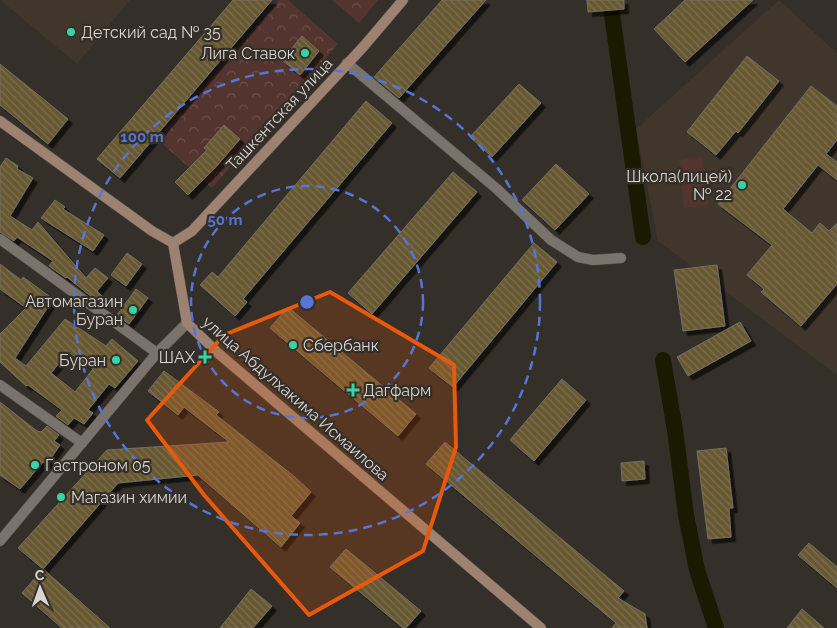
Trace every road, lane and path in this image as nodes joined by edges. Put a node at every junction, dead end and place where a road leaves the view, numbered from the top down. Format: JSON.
{"nodes":[{"id":1,"x":403,"y":0,"type":"edge"},
{"id":2,"x":347,"y":63,"type":"junction"},
{"id":3,"x":0,"y":121,"type":"edge"},
{"id":4,"x":0,"y":239,"type":"edge"},
{"id":5,"x":173,"y":243,"type":"junction"},
{"id":6,"x":621,"y":258,"type":"dead end"},
{"id":7,"x":187,"y":323,"type":"junction"},
{"id":8,"x":157,"y":353,"type":"junction"},
{"id":9,"x":0,"y":385,"type":"edge"},
{"id":10,"x":82,"y":443,"type":"junction"},
{"id":11,"x":0,"y":541,"type":"edge"},
{"id":12,"x":541,"y":628,"type":"edge"}],
"edges":[{"from":1,"to":2,"type":"main road","name":"Ташкентская улица"},
{"from":2,"to":5,"type":"main road","name":"Ташкентская улица"},
{"from":2,"to":6,"type":"street"},
{"from":3,"to":5,"type":"main road"},
{"from":4,"to":8,"type":"street"},
{"from":5,"to":7,"type":"main road","name":"улица Абдулхакима Исмаилова"},
{"from":7,"to":8,"type":"street"},
{"from":7,"to":12,"type":"main road","name":"улица Абдулхакима Исмаилова"},
{"from":8,"to":10,"type":"street"},
{"from":9,"to":10,"type":"street"},
{"from":10,"to":11,"type":"street"}]}
